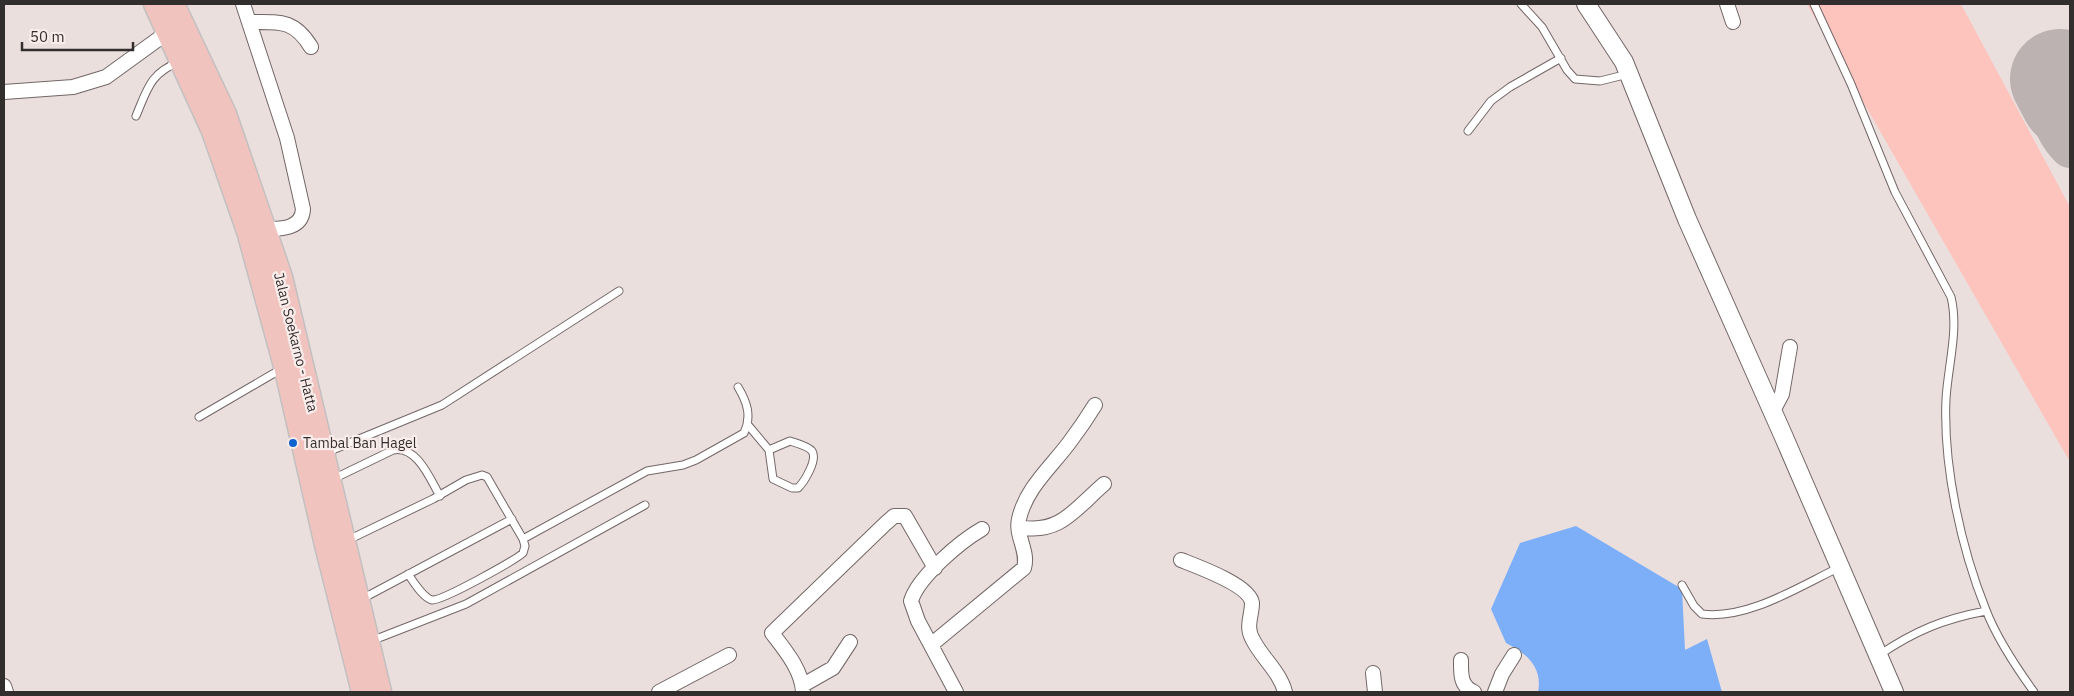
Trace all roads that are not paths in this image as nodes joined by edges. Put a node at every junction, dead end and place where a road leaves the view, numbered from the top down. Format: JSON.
{"nodes":[{"id":1,"x":155,"y":4,"type":"edge"},
{"id":2,"x":173,"y":4,"type":"edge"},
{"id":3,"x":243,"y":4,"type":"edge"},
{"id":4,"x":1521,"y":4,"type":"edge"},
{"id":5,"x":1586,"y":4,"type":"edge"},
{"id":6,"x":1727,"y":4,"type":"edge"},
{"id":7,"x":1814,"y":4,"type":"edge"},
{"id":8,"x":249,"y":22,"type":"junction"},
{"id":9,"x":1733,"y":22,"type":"dead end"},
{"id":10,"x":168,"y":32,"type":"junction"},
{"id":11,"x":311,"y":47,"type":"dead end"},
{"id":12,"x":1561,"y":58,"type":"junction"},
{"id":13,"x":182,"y":61,"type":"junction"},
{"id":14,"x":1629,"y":73,"type":"junction"},
{"id":15,"x":4,"y":92,"type":"edge"},
{"id":16,"x":136,"y":116,"type":"dead end"},
{"id":17,"x":1468,"y":131,"type":"dead end"},
{"id":18,"x":266,"y":229,"type":"junction"},
{"id":19,"x":619,"y":291,"type":"dead end"},
{"id":20,"x":1790,"y":347,"type":"dead end"},
{"id":21,"x":285,"y":366,"type":"junction"},
{"id":22,"x":738,"y":386,"type":"dead end"},
{"id":23,"x":1095,"y":405,"type":"dead end"},
{"id":24,"x":1773,"y":411,"type":"junction"},
{"id":25,"x":199,"y":417,"type":"dead end"},
{"id":26,"x":748,"y":424,"type":"junction"},
{"id":27,"x":769,"y":450,"type":"junction"},
{"id":28,"x":322,"y":454,"type":"junction"},
{"id":29,"x":329,"y":481,"type":"junction"},
{"id":30,"x":1104,"y":484,"type":"dead end"},
{"id":31,"x":440,"y":496,"type":"junction"},
{"id":32,"x":645,"y":505,"type":"dead end"},
{"id":33,"x":512,"y":519,"type":"junction"},
{"id":34,"x":1018,"y":527,"type":"junction"},
{"id":35,"x":982,"y":529,"type":"dead end"},
{"id":36,"x":523,"y":539,"type":"junction"},
{"id":37,"x":335,"y":543,"type":"junction"},
{"id":38,"x":1181,"y":560,"type":"dead end"},
{"id":39,"x":1840,"y":567,"type":"junction"},
{"id":40,"x":935,"y":568,"type":"junction"},
{"id":41,"x":408,"y":574,"type":"junction"},
{"id":42,"x":1682,"y":585,"type":"dead end"},
{"id":43,"x":357,"y":601,"type":"junction"},
{"id":44,"x":1986,"y":611,"type":"junction"},
{"id":45,"x":369,"y":642,"type":"junction"},
{"id":46,"x":850,"y":642,"type":"dead end"},
{"id":47,"x":932,"y":644,"type":"junction"},
{"id":48,"x":729,"y":655,"type":"dead end"},
{"id":49,"x":1514,"y":655,"type":"dead end"},
{"id":50,"x":1879,"y":656,"type":"junction"},
{"id":51,"x":1461,"y":660,"type":"dead end"},
{"id":52,"x":1373,"y":673,"type":"dead end"},
{"id":53,"x":4,"y":686,"type":"edge"},
{"id":54,"x":803,"y":688,"type":"edge"},
{"id":55,"x":6,"y":692,"type":"edge"},
{"id":56,"x":363,"y":692,"type":"edge"},
{"id":57,"x":380,"y":692,"type":"edge"},
{"id":58,"x":658,"y":692,"type":"edge"},
{"id":59,"x":956,"y":692,"type":"edge"},
{"id":60,"x":1285,"y":692,"type":"edge"},
{"id":61,"x":1375,"y":692,"type":"edge"},
{"id":62,"x":1474,"y":692,"type":"edge"},
{"id":63,"x":1495,"y":692,"type":"edge"},
{"id":64,"x":1894,"y":692,"type":"edge"},
{"id":65,"x":2034,"y":692,"type":"edge"}],
"edges":[{"from":1,"to":10,"type":"highway","name":"Jalan Soekarno - Hatta"},
{"from":2,"to":18,"type":"highway","name":"Jalan Soekarno - Hatta"},
{"from":3,"to":8,"type":"street"},
{"from":4,"to":12,"type":"lane"},
{"from":5,"to":14,"type":"street"},
{"from":6,"to":9,"type":"street"},
{"from":7,"to":44,"type":"lane"},
{"from":8,"to":11,"type":"street"},
{"from":8,"to":18,"type":"street"},
{"from":10,"to":13,"type":"highway","name":"Jalan Soekarno - Hatta"},
{"from":10,"to":15,"type":"street"},
{"from":12,"to":14,"type":"lane"},
{"from":12,"to":17,"type":"lane"},
{"from":13,"to":16,"type":"lane"},
{"from":13,"to":21,"type":"highway","name":"Jalan Soekarno - Hatta"},
{"from":14,"to":24,"type":"street"},
{"from":18,"to":28,"type":"highway","name":"Jalan Soekarno - Hatta"},
{"from":19,"to":28,"type":"lane"},
{"from":20,"to":24,"type":"street"},
{"from":21,"to":25,"type":"lane"},
{"from":21,"to":37,"type":"highway","name":"Jalan Soekarno - Hatta"},
{"from":22,"to":26,"type":"lane"},
{"from":23,"to":34,"type":"street"},
{"from":24,"to":39,"type":"street"},
{"from":26,"to":27,"type":"lane"},
{"from":26,"to":36,"type":"lane"},
{"from":27,"to":27,"type":"lane"},
{"from":28,"to":29,"type":"highway","name":"Jalan Soekarno - Hatta"},
{"from":29,"to":31,"type":"lane"},
{"from":29,"to":37,"type":"highway","name":"Jalan Soekarno - Hatta"},
{"from":30,"to":34,"type":"street"},
{"from":31,"to":33,"type":"lane"},
{"from":31,"to":37,"type":"lane"},
{"from":32,"to":45,"type":"lane"},
{"from":33,"to":36,"type":"lane"},
{"from":33,"to":41,"type":"lane"},
{"from":34,"to":47,"type":"street"},
{"from":35,"to":40,"type":"street"},
{"from":36,"to":41,"type":"lane"},
{"from":37,"to":43,"type":"highway","name":"Jalan Soekarno - Hatta"},
{"from":37,"to":56,"type":"highway","name":"Jalan Soekarno - Hatta"},
{"from":38,"to":60,"type":"street"},
{"from":39,"to":42,"type":"lane"},
{"from":39,"to":50,"type":"street"},
{"from":40,"to":47,"type":"street"},
{"from":40,"to":54,"type":"street"},
{"from":41,"to":43,"type":"lane"},
{"from":43,"to":45,"type":"highway","name":"Jalan Soekarno - Hatta"},
{"from":44,"to":50,"type":"lane"},
{"from":44,"to":65,"type":"lane"},
{"from":45,"to":57,"type":"highway","name":"Jalan Soekarno - Hatta"},
{"from":46,"to":54,"type":"street"},
{"from":47,"to":59,"type":"street"},
{"from":48,"to":58,"type":"street"},
{"from":49,"to":63,"type":"street"},
{"from":50,"to":64,"type":"street"},
{"from":51,"to":62,"type":"street"},
{"from":52,"to":61,"type":"street"},
{"from":53,"to":55,"type":"street"}]}
